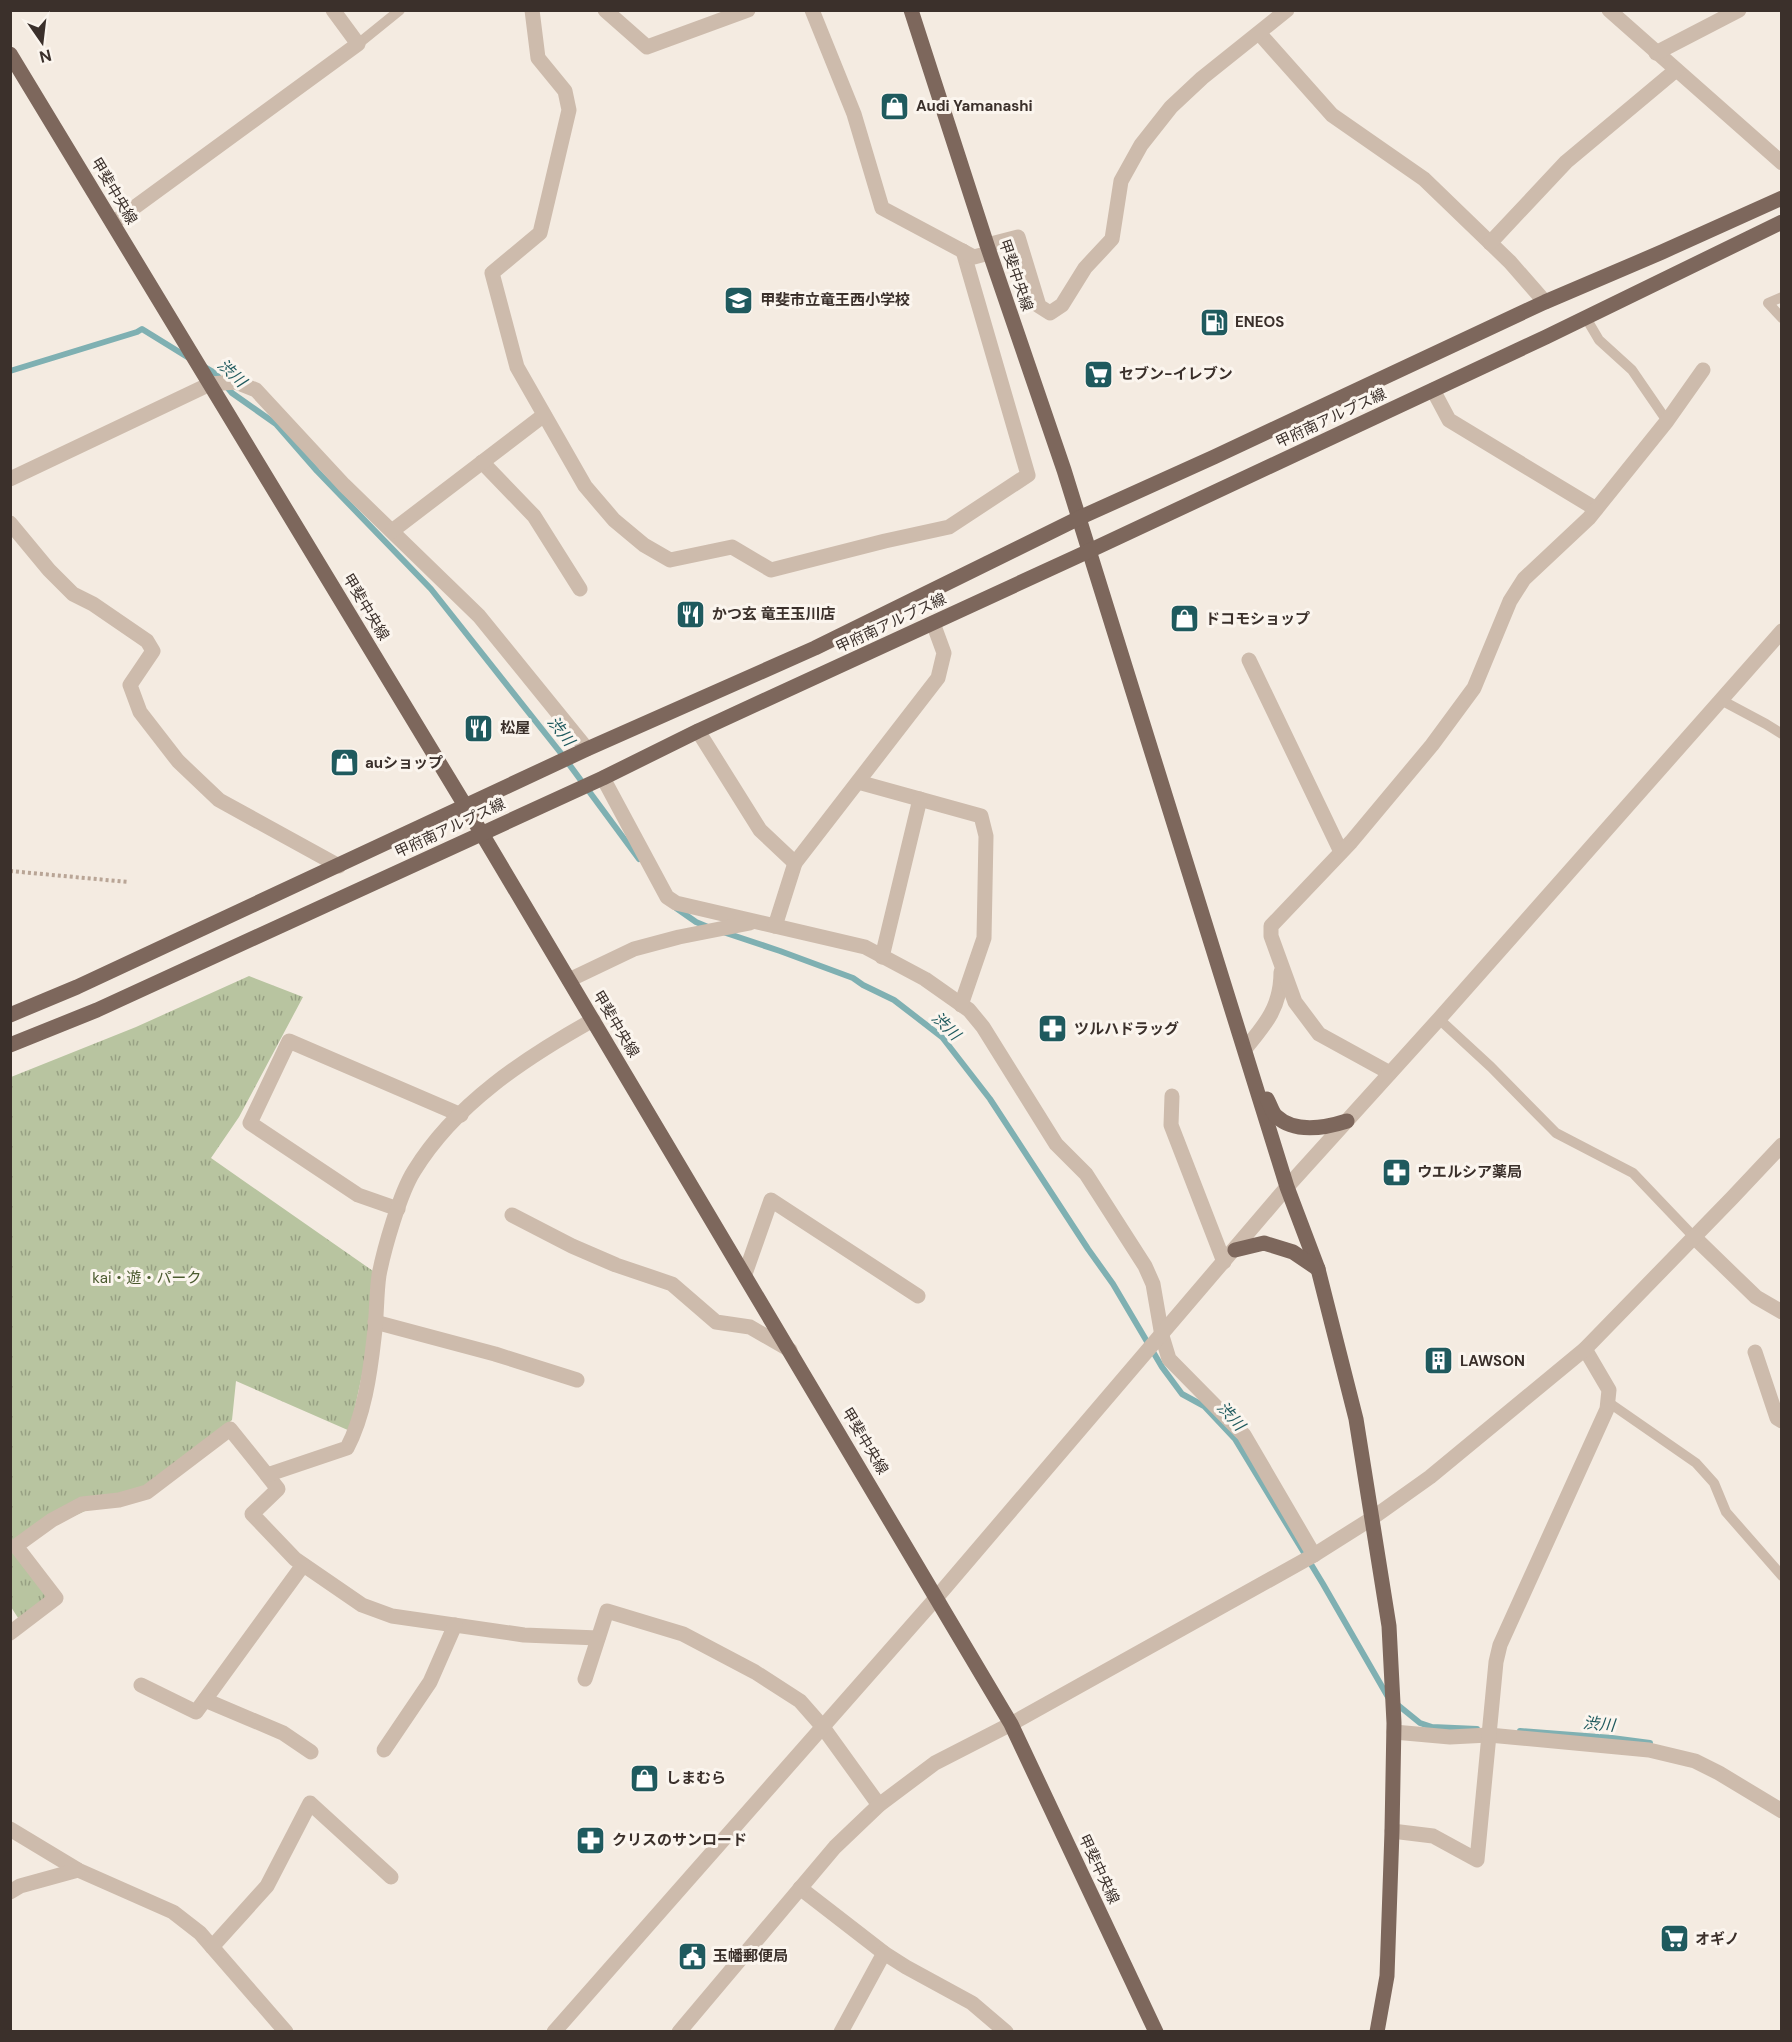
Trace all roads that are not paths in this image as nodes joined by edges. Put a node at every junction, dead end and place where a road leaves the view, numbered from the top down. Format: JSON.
{"nodes":[{"id":1,"x":333,"y":10,"type":"edge"},
{"id":2,"x":400,"y":10,"type":"edge"},
{"id":3,"x":532,"y":10,"type":"edge"},
{"id":4,"x":605,"y":10,"type":"edge"},
{"id":5,"x":748,"y":10,"type":"edge"},
{"id":6,"x":812,"y":10,"type":"edge"},
{"id":7,"x":911,"y":10,"type":"edge"},
{"id":8,"x":1287,"y":10,"type":"edge"},
{"id":9,"x":1609,"y":10,"type":"edge"},
{"id":10,"x":1739,"y":10,"type":"edge"},
{"id":11,"x":1259,"y":33,"type":"junction"},
{"id":12,"x":358,"y":44,"type":"junction"},
{"id":13,"x":1656,"y":53,"type":"junction"},
{"id":14,"x":10,"y":54,"type":"edge"},
{"id":15,"x":1676,"y":70,"type":"junction"},
{"id":16,"x":1782,"y":163,"type":"edge"},
{"id":17,"x":1782,"y":198,"type":"edge"},
{"id":18,"x":1782,"y":222,"type":"edge"},
{"id":19,"x":112,"y":223,"type":"junction"},
{"id":20,"x":1490,"y":243,"type":"junction"},
{"id":21,"x":988,"y":249,"type":"junction"},
{"id":22,"x":963,"y":251,"type":"junction"},
{"id":23,"x":1782,"y":297,"type":"edge"},
{"id":24,"x":1545,"y":302,"type":"junction"},
{"id":25,"x":1586,"y":318,"type":"junction"},
{"id":26,"x":1782,"y":318,"type":"edge"},
{"id":27,"x":1703,"y":370,"type":"dead end"},
{"id":28,"x":210,"y":384,"type":"junction"},
{"id":29,"x":1433,"y":390,"type":"junction"},
{"id":30,"x":544,"y":415,"type":"junction"},
{"id":31,"x":1667,"y":421,"type":"junction"},
{"id":32,"x":482,"y":462,"type":"junction"},
{"id":33,"x":10,"y":479,"type":"edge"},
{"id":34,"x":1596,"y":509,"type":"junction"},
{"id":35,"x":1079,"y":518,"type":"junction"},
{"id":36,"x":10,"y":523,"type":"edge"},
{"id":37,"x":392,"y":531,"type":"junction"},
{"id":38,"x":1089,"y":551,"type":"junction"},
{"id":39,"x":580,"y":589,"type":"dead end"},
{"id":40,"x":933,"y":623,"type":"junction"},
{"id":41,"x":1782,"y":631,"type":"edge"},
{"id":42,"x":1249,"y":660,"type":"dead end"},
{"id":43,"x":1721,"y":700,"type":"junction"},
{"id":44,"x":698,"y":731,"type":"junction"},
{"id":45,"x":1782,"y":734,"type":"edge"},
{"id":46,"x":587,"y":749,"type":"junction"},
{"id":47,"x":603,"y":778,"type":"junction"},
{"id":48,"x":858,"y":782,"type":"junction"},
{"id":49,"x":920,"y":799,"type":"junction"},
{"id":50,"x":466,"y":807,"type":"junction"},
{"id":51,"x":481,"y":833,"type":"junction"},
{"id":52,"x":1341,"y":852,"type":"junction"},
{"id":53,"x":795,"y":863,"type":"junction"},
{"id":54,"x":339,"y":866,"type":"junction"},
{"id":55,"x":756,"y":922,"type":"junction"},
{"id":56,"x":775,"y":926,"type":"junction"},
{"id":57,"x":882,"y":957,"type":"junction"},
{"id":58,"x":1281,"y":963,"type":"junction"},
{"id":59,"x":568,"y":980,"type":"junction"},
{"id":60,"x":961,"y":1005,"type":"junction"},
{"id":61,"x":10,"y":1015,"type":"edge"},
{"id":62,"x":1439,"y":1019,"type":"junction"},
{"id":63,"x":593,"y":1020,"type":"junction"},
{"id":64,"x":10,"y":1046,"type":"edge"},
{"id":65,"x":1245,"y":1049,"type":"junction"},
{"id":66,"x":1251,"y":1070,"type":"junction"},
{"id":67,"x":1390,"y":1073,"type":"junction"},
{"id":68,"x":1172,"y":1096,"type":"dead end"},
{"id":69,"x":461,"y":1114,"type":"junction"},
{"id":70,"x":1347,"y":1121,"type":"junction"},
{"id":71,"x":1782,"y":1145,"type":"edge"},
{"id":72,"x":1287,"y":1187,"type":"junction"},
{"id":73,"x":398,"y":1209,"type":"junction"},
{"id":74,"x":512,"y":1215,"type":"dead end"},
{"id":75,"x":1694,"y":1237,"type":"junction"},
{"id":76,"x":1235,"y":1250,"type":"junction"},
{"id":77,"x":1224,"y":1262,"type":"junction"},
{"id":78,"x":1318,"y":1269,"type":"junction"},
{"id":79,"x":745,"y":1274,"type":"junction"},
{"id":80,"x":918,"y":1296,"type":"dead end"},
{"id":81,"x":1782,"y":1312,"type":"edge"},
{"id":82,"x":375,"y":1322,"type":"junction"},
{"id":83,"x":1162,"y":1336,"type":"junction"},
{"id":84,"x":1585,"y":1349,"type":"junction"},
{"id":85,"x":790,"y":1350,"type":"junction"},
{"id":86,"x":1755,"y":1352,"type":"dead end"},
{"id":87,"x":577,"y":1380,"type":"dead end"},
{"id":88,"x":1608,"y":1402,"type":"junction"},
{"id":89,"x":1782,"y":1420,"type":"edge"},
{"id":90,"x":267,"y":1475,"type":"junction"},
{"id":91,"x":1371,"y":1519,"type":"junction"},
{"id":92,"x":1314,"y":1555,"type":"junction"},
{"id":93,"x":303,"y":1565,"type":"junction"},
{"id":94,"x":1782,"y":1576,"type":"edge"},
{"id":95,"x":937,"y":1597,"type":"junction"},
{"id":96,"x":13,"y":1624,"type":"edge"},
{"id":97,"x":455,"y":1625,"type":"junction"},
{"id":98,"x":598,"y":1638,"type":"junction"},
{"id":99,"x":585,"y":1679,"type":"dead end"},
{"id":100,"x":141,"y":1685,"type":"dead end"},
{"id":101,"x":205,"y":1700,"type":"junction"},
{"id":102,"x":1011,"y":1724,"type":"junction"},
{"id":103,"x":822,"y":1726,"type":"junction"},
{"id":104,"x":1394,"y":1732,"type":"junction"},
{"id":105,"x":1489,"y":1735,"type":"junction"},
{"id":106,"x":384,"y":1750,"type":"dead end"},
{"id":107,"x":311,"y":1752,"type":"dead end"},
{"id":108,"x":879,"y":1805,"type":"junction"},
{"id":109,"x":1782,"y":1811,"type":"edge"},
{"id":110,"x":10,"y":1829,"type":"edge"},
{"id":111,"x":1392,"y":1831,"type":"junction"},
{"id":112,"x":78,"y":1870,"type":"junction"},
{"id":113,"x":392,"y":1877,"type":"dead end"},
{"id":114,"x":800,"y":1888,"type":"junction"},
{"id":115,"x":10,"y":1892,"type":"edge"},
{"id":116,"x":212,"y":1947,"type":"junction"},
{"id":117,"x":884,"y":1953,"type":"junction"},
{"id":118,"x":286,"y":2031,"type":"edge"},
{"id":119,"x":554,"y":2031,"type":"edge"},
{"id":120,"x":679,"y":2031,"type":"edge"},
{"id":121,"x":840,"y":2031,"type":"edge"},
{"id":122,"x":1006,"y":2031,"type":"edge"},
{"id":123,"x":1156,"y":2031,"type":"edge"},
{"id":124,"x":1377,"y":2031,"type":"edge"}],
"edges":[{"from":1,"to":12,"type":"street"},
{"from":2,"to":12,"type":"lane"},
{"from":3,"to":30,"type":"street"},
{"from":4,"to":5,"type":"street"},
{"from":6,"to":22,"type":"street"},
{"from":7,"to":21,"type":"main road","name":"甲斐中央線"},
{"from":8,"to":11,"type":"street"},
{"from":9,"to":13,"type":"street"},
{"from":10,"to":13,"type":"street"},
{"from":11,"to":20,"type":"street"},
{"from":11,"to":21,"type":"street"},
{"from":12,"to":19,"type":"street"},
{"from":13,"to":15,"type":"street"},
{"from":14,"to":19,"type":"main road","name":"甲斐中央線"},
{"from":15,"to":16,"type":"street"},
{"from":15,"to":20,"type":"street"},
{"from":17,"to":24,"type":"main road","name":"甲府南アルプス線"},
{"from":18,"to":25,"type":"main road","name":"甲府南アルプス線"},
{"from":19,"to":28,"type":"main road","name":"甲斐中央線"},
{"from":20,"to":24,"type":"street"},
{"from":21,"to":22,"type":"street"},
{"from":21,"to":35,"type":"main road","name":"甲斐中央線"},
{"from":22,"to":30,"type":"street"},
{"from":23,"to":26,"type":"lane"},
{"from":24,"to":35,"type":"main road","name":"甲府南アルプス線"},
{"from":25,"to":29,"type":"main road","name":"甲府南アルプス線"},
{"from":25,"to":31,"type":"lane"},
{"from":27,"to":31,"type":"street"},
{"from":28,"to":33,"type":"street"},
{"from":28,"to":37,"type":"street"},
{"from":28,"to":50,"type":"main road","name":"甲斐中央線"},
{"from":29,"to":34,"type":"street"},
{"from":29,"to":38,"type":"main road","name":"甲府南アルプス線"},
{"from":30,"to":32,"type":"street"},
{"from":31,"to":34,"type":"street"},
{"from":32,"to":37,"type":"street"},
{"from":32,"to":39,"type":"street"},
{"from":34,"to":52,"type":"street"},
{"from":35,"to":38,"type":"main road","name":"甲斐中央線"},
{"from":35,"to":46,"type":"main road","name":"甲府南アルプス線"},
{"from":36,"to":54,"type":"street"},
{"from":37,"to":46,"type":"street"},
{"from":38,"to":40,"type":"main road","name":"甲府南アルプス線"},
{"from":38,"to":65,"type":"main road","name":"甲斐中央線"},
{"from":40,"to":44,"type":"main road","name":"甲府南アルプス線"},
{"from":40,"to":48,"type":"street"},
{"from":41,"to":43,"type":"street"},
{"from":42,"to":52,"type":"street"},
{"from":43,"to":45,"type":"lane"},
{"from":43,"to":62,"type":"street"},
{"from":44,"to":47,"type":"main road","name":"甲府南アルプス線"},
{"from":44,"to":53,"type":"street"},
{"from":46,"to":50,"type":"main road","name":"甲府南アルプス線"},
{"from":47,"to":51,"type":"main road","name":"甲府南アルプス線"},
{"from":47,"to":55,"type":"street"},
{"from":48,"to":49,"type":"street"},
{"from":48,"to":53,"type":"street"},
{"from":49,"to":57,"type":"street"},
{"from":49,"to":60,"type":"street"},
{"from":50,"to":51,"type":"main road","name":"甲斐中央線"},
{"from":50,"to":54,"type":"main road","name":"甲府南アルプス線"},
{"from":51,"to":59,"type":"main road","name":"甲斐中央線"},
{"from":51,"to":64,"type":"main road","name":"甲府南アルプス線"},
{"from":52,"to":58,"type":"street"},
{"from":53,"to":56,"type":"street"},
{"from":54,"to":61,"type":"main road","name":"甲府南アルプス線"},
{"from":55,"to":56,"type":"street"},
{"from":55,"to":59,"type":"street"},
{"from":56,"to":57,"type":"street"},
{"from":57,"to":60,"type":"street"},
{"from":58,"to":65,"type":"street"},
{"from":58,"to":67,"type":"street"},
{"from":59,"to":63,"type":"main road","name":"甲斐中央線"},
{"from":60,"to":83,"type":"street"},
{"from":62,"to":67,"type":"street"},
{"from":62,"to":75,"type":"lane"},
{"from":63,"to":69,"type":"street"},
{"from":63,"to":79,"type":"main road","name":"甲斐中央線"},
{"from":65,"to":66,"type":"main road","name":"甲斐中央線"},
{"from":66,"to":70,"type":"main road"},
{"from":66,"to":72,"type":"main road"},
{"from":67,"to":70,"type":"street"},
{"from":68,"to":77,"type":"street"},
{"from":69,"to":73,"type":"street"},
{"from":69,"to":73,"type":"street"},
{"from":70,"to":72,"type":"street"},
{"from":71,"to":75,"type":"street"},
{"from":72,"to":76,"type":"street"},
{"from":72,"to":78,"type":"main road"},
{"from":73,"to":82,"type":"street"},
{"from":74,"to":85,"type":"street"},
{"from":75,"to":81,"type":"street"},
{"from":75,"to":84,"type":"street"},
{"from":76,"to":77,"type":"street"},
{"from":76,"to":78,"type":"main road"},
{"from":77,"to":83,"type":"street"},
{"from":78,"to":91,"type":"main road"},
{"from":79,"to":80,"type":"street"},
{"from":79,"to":85,"type":"main road","name":"甲斐中央線"},
{"from":82,"to":87,"type":"street"},
{"from":82,"to":90,"type":"street"},
{"from":83,"to":92,"type":"street"},
{"from":83,"to":95,"type":"street"},
{"from":84,"to":88,"type":"street"},
{"from":84,"to":91,"type":"street"},
{"from":85,"to":95,"type":"main road","name":"甲斐中央線"},
{"from":86,"to":89,"type":"street"},
{"from":88,"to":94,"type":"lane"},
{"from":88,"to":105,"type":"street"},
{"from":90,"to":93,"type":"street"},
{"from":90,"to":96,"type":"street"},
{"from":91,"to":92,"type":"street"},
{"from":91,"to":104,"type":"main road"},
{"from":92,"to":102,"type":"street"},
{"from":93,"to":97,"type":"street"},
{"from":93,"to":101,"type":"street"},
{"from":95,"to":102,"type":"main road","name":"甲斐中央線"},
{"from":95,"to":103,"type":"street"},
{"from":97,"to":98,"type":"street"},
{"from":97,"to":106,"type":"street"},
{"from":98,"to":99,"type":"street"},
{"from":98,"to":103,"type":"street"},
{"from":100,"to":101,"type":"street"},
{"from":101,"to":107,"type":"street"},
{"from":102,"to":108,"type":"street"},
{"from":102,"to":123,"type":"main road","name":"甲斐中央線"},
{"from":103,"to":108,"type":"street"},
{"from":103,"to":119,"type":"street"},
{"from":104,"to":105,"type":"street"},
{"from":104,"to":111,"type":"main road"},
{"from":105,"to":109,"type":"street"},
{"from":105,"to":111,"type":"street"},
{"from":108,"to":114,"type":"street"},
{"from":110,"to":112,"type":"street"},
{"from":111,"to":124,"type":"main road"},
{"from":112,"to":115,"type":"street"},
{"from":112,"to":116,"type":"street"},
{"from":113,"to":116,"type":"street"},
{"from":114,"to":117,"type":"street"},
{"from":114,"to":120,"type":"street"},
{"from":116,"to":118,"type":"street"},
{"from":117,"to":121,"type":"street"},
{"from":117,"to":122,"type":"street"}]}
